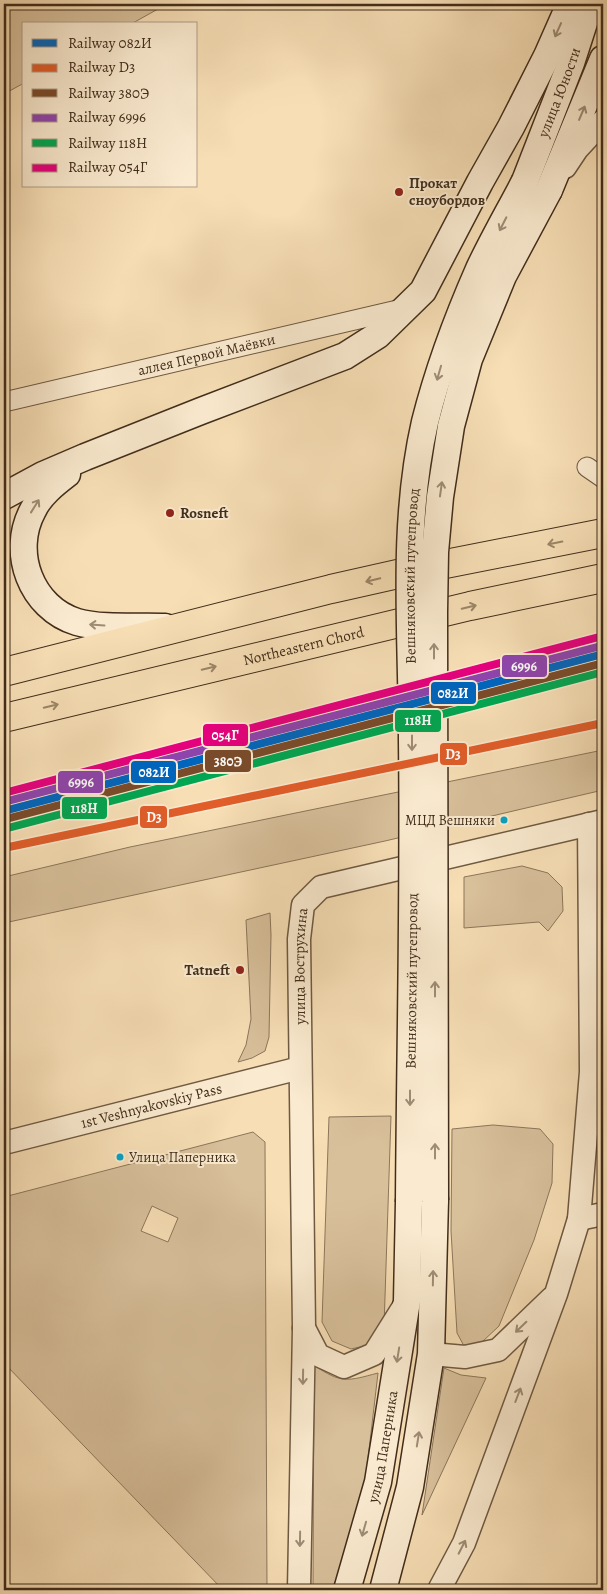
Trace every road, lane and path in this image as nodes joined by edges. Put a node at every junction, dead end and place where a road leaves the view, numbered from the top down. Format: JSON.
{"nodes":[{"id":1,"x":570,"y":4,"type":"edge"},
{"id":2,"x":590,"y":4,"type":"edge"},
{"id":3,"x":559,"y":60,"type":"junction"},
{"id":4,"x":602,"y":68,"type":"edge"},
{"id":5,"x":603,"y":121,"type":"edge"},
{"id":6,"x":537,"y":186,"type":"junction"},
{"id":7,"x":407,"y":307,"type":"junction"},
{"id":8,"x":4,"y":402,"type":"edge"},
{"id":9,"x":86,"y":457,"type":"junction"},
{"id":10,"x":587,"y":467,"type":"dead end"},
{"id":11,"x":603,"y":478,"type":"edge"},
{"id":12,"x":4,"y":496,"type":"edge"},
{"id":13,"x":603,"y":533,"type":"edge"},
{"id":14,"x":603,"y":578,"type":"edge"},
{"id":15,"x":181,"y":627,"type":"junction"},
{"id":16,"x":4,"y":672,"type":"edge"},
{"id":17,"x":4,"y":718,"type":"edge"},
{"id":18,"x":596,"y":822,"type":"edge"},
{"id":19,"x":300,"y":1068,"type":"junction"},
{"id":20,"x":4,"y":1143,"type":"edge"},
{"id":21,"x":409,"y":1202,"type":"joint"},
{"id":22,"x":603,"y":1214,"type":"edge"},
{"id":23,"x":579,"y":1219,"type":"junction"},
{"id":24,"x":556,"y":1294,"type":"junction"},
{"id":25,"x":407,"y":1301,"type":"junction"},
{"id":26,"x":304,"y":1328,"type":"junction"},
{"id":27,"x":431,"y":1354,"type":"junction"},
{"id":28,"x":298,"y":1590,"type":"edge"},
{"id":29,"x":347,"y":1590,"type":"edge"},
{"id":30,"x":383,"y":1590,"type":"edge"},
{"id":31,"x":439,"y":1590,"type":"edge"}],
"edges":[{"from":1,"to":3,"type":"main road","one_way":true},
{"from":2,"to":3,"type":"main road","name":"улица Юности"},
{"from":3,"to":4,"type":"street"},
{"from":3,"to":6,"type":"main road","name":"улица Юности"},
{"from":3,"to":7,"type":"main road"},
{"from":6,"to":4,"type":"main road","name":"улица Юности","one_way":true},
{"from":5,"to":6,"type":"street"},
{"from":6,"to":21,"type":"main road","name":"Вешняковский путепровод","one_way":true,"bridge":true},
{"from":27,"to":6,"type":"main road","name":"Вешняковский путепровод","one_way":true,"bridge":true},
{"from":7,"to":8,"type":"street","name":"аллея Первой Маёвки"},
{"from":7,"to":9,"type":"main road"},
{"from":9,"to":12,"type":"main road"},
{"from":15,"to":9,"type":"main road","one_way":true},
{"from":10,"to":11,"type":"street"},
{"from":13,"to":15,"type":"main road","one_way":true},
{"from":17,"to":14,"type":"main road","name":"Northeastern Chord","one_way":true},
{"from":15,"to":16,"type":"main road"},
{"from":18,"to":19,"type":"street","name":"улица Вострухина"},
{"from":18,"to":23,"type":"street","name":"улица Вострухина"},
{"from":19,"to":20,"type":"street","name":"1st Veshnyakovskiy Pass"},
{"from":19,"to":26,"type":"street","name":"улица Вострухина"},
{"from":21,"to":25,"type":"main road","name":"улица Паперника"},
{"from":22,"to":23,"type":"street"},
{"from":23,"to":24,"type":"street","name":"улица Вострухина"},
{"from":24,"to":27,"type":"street","one_way":true},
{"from":31,"to":24,"type":"street","name":"улица Вострухина","one_way":true},
{"from":25,"to":26,"type":"street"},
{"from":25,"to":29,"type":"main road","name":"улица Паперника","one_way":true},
{"from":26,"to":28,"type":"street","name":"улица Вострухина","one_way":true},
{"from":30,"to":27,"type":"main road","one_way":true}]}
